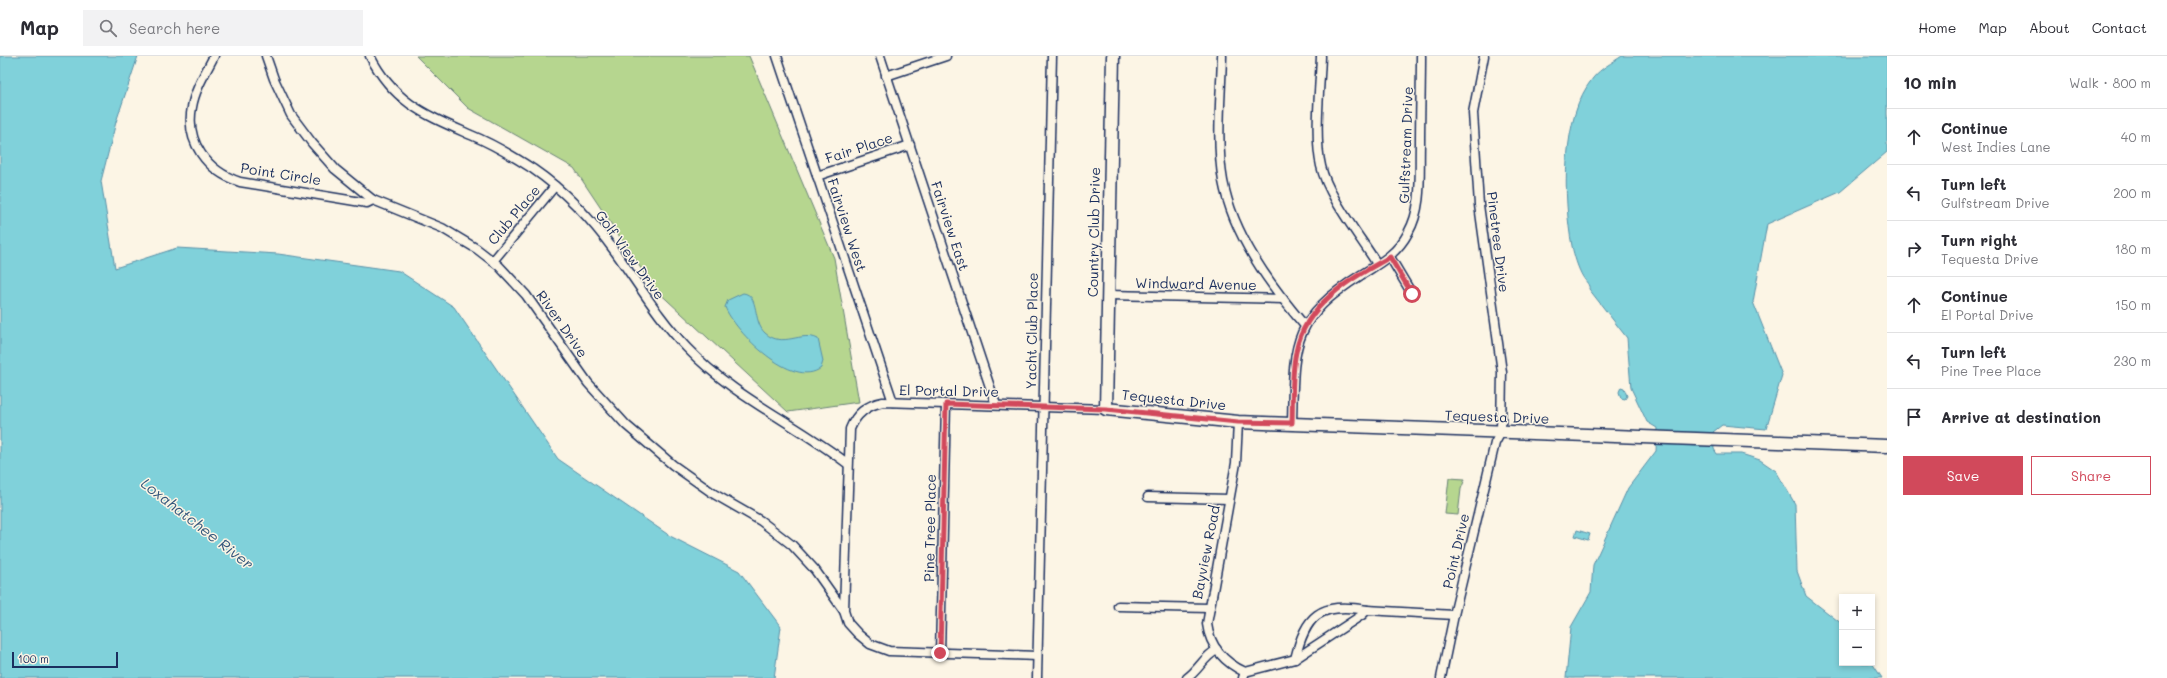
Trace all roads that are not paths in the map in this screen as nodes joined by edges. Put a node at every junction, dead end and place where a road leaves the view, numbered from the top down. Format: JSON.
{"nodes":[{"id":1,"x":214,"y":56,"type":"edge"},
{"id":2,"x":266,"y":56,"type":"edge"},
{"id":3,"x":370,"y":56,"type":"edge"},
{"id":4,"x":777,"y":56,"type":"edge"},
{"id":5,"x":880,"y":56,"type":"edge"},
{"id":6,"x":946,"y":56,"type":"edge"},
{"id":7,"x":1052,"y":56,"type":"edge"},
{"id":8,"x":1113,"y":56,"type":"edge"},
{"id":9,"x":1222,"y":56,"type":"edge"},
{"id":10,"x":1321,"y":56,"type":"edge"},
{"id":11,"x":1421,"y":56,"type":"edge"},
{"id":12,"x":1484,"y":56,"type":"edge"},
{"id":13,"x":886,"y":76,"type":"junction"},
{"id":14,"x":910,"y":145,"type":"junction"},
{"id":15,"x":817,"y":176,"type":"junction"},
{"id":16,"x":555,"y":186,"type":"junction"},
{"id":17,"x":373,"y":200,"type":"junction"},
{"id":18,"x":1390,"y":257,"type":"junction"},
{"id":19,"x":493,"y":261,"type":"junction"},
{"id":20,"x":1377,"y":264,"type":"junction"},
{"id":21,"x":1412,"y":294,"type":"dead end"},
{"id":22,"x":1108,"y":296,"type":"junction"},
{"id":23,"x":1282,"y":299,"type":"junction"},
{"id":24,"x":1305,"y":326,"type":"junction"},
{"id":25,"x":893,"y":402,"type":"junction"},
{"id":26,"x":946,"y":404,"type":"junction"},
{"id":27,"x":996,"y":405,"type":"junction"},
{"id":28,"x":1043,"y":406,"type":"junction"},
{"id":29,"x":1106,"y":409,"type":"junction"},
{"id":30,"x":1238,"y":422,"type":"junction"},
{"id":31,"x":1292,"y":423,"type":"junction"},
{"id":32,"x":1501,"y":432,"type":"junction"},
{"id":33,"x":1887,"y":446,"type":"edge"},
{"id":34,"x":848,"y":464,"type":"junction"},
{"id":35,"x":1148,"y":497,"type":"dead end"},
{"id":36,"x":1230,"y":499,"type":"junction"},
{"id":37,"x":1118,"y":606,"type":"dead end"},
{"id":38,"x":1209,"y":608,"type":"junction"},
{"id":39,"x":1367,"y":610,"type":"junction"},
{"id":40,"x":844,"y":611,"type":"junction"},
{"id":41,"x":1454,"y":615,"type":"junction"},
{"id":42,"x":1217,"y":650,"type":"junction"},
{"id":43,"x":940,"y":653,"type":"junction"},
{"id":44,"x":1037,"y":656,"type":"junction"},
{"id":45,"x":1295,"y":659,"type":"junction"},
{"id":46,"x":1244,"y":675,"type":"edge"},
{"id":47,"x":1037,"y":678,"type":"edge"},
{"id":48,"x":1187,"y":678,"type":"edge"},
{"id":49,"x":1441,"y":678,"type":"edge"}],
"edges":[{"from":1,"to":17,"type":"street","name":"Point Circle"},
{"from":2,"to":17,"type":"street","name":"River Drive"},
{"from":3,"to":16,"type":"street","name":"Golf View Drive"},
{"from":4,"to":15,"type":"street","name":"Fairview West"},
{"from":5,"to":13,"type":"street","name":"Fairview East"},
{"from":6,"to":13,"type":"street"},
{"from":7,"to":28,"type":"street","name":"Yacht Club Place"},
{"from":8,"to":22,"type":"street","name":"Country Club Drive"},
{"from":9,"to":23,"type":"street"},
{"from":10,"to":20,"type":"street"},
{"from":11,"to":18,"type":"street","name":"Gulfstream Drive"},
{"from":12,"to":32,"type":"street","name":"Pinetree Drive"},
{"from":13,"to":14,"type":"street","name":"Fairview East"},
{"from":14,"to":15,"type":"street","name":"Fair Place"},
{"from":14,"to":27,"type":"street","name":"Fairview East"},
{"from":15,"to":25,"type":"street","name":"Fairview West"},
{"from":16,"to":19,"type":"street","name":"Club Place"},
{"from":16,"to":34,"type":"street","name":"Golf View Drive"},
{"from":17,"to":19,"type":"street","name":"River Drive"},
{"from":18,"to":20,"type":"street","name":"Gulfstream Drive"},
{"from":18,"to":21,"type":"street"},
{"from":19,"to":40,"type":"street","name":"River Drive"},
{"from":20,"to":24,"type":"street","name":"Gulfstream Drive"},
{"from":22,"to":23,"type":"street","name":"Windward Avenue"},
{"from":22,"to":29,"type":"street","name":"Country Club Drive"},
{"from":23,"to":24,"type":"street"},
{"from":24,"to":31,"type":"street","name":"Gulfstream Drive"},
{"from":25,"to":26,"type":"street","name":"El Portal Drive"},
{"from":25,"to":34,"type":"street","name":"El Portal Drive"},
{"from":26,"to":27,"type":"street","name":"El Portal Drive"},
{"from":26,"to":43,"type":"street","name":"Pine Tree Place"},
{"from":27,"to":28,"type":"street","name":"El Portal Drive"},
{"from":28,"to":29,"type":"street","name":"El Portal Drive"},
{"from":28,"to":44,"type":"street","name":"Yacht Club Place"},
{"from":29,"to":30,"type":"street","name":"Tequesta Drive"},
{"from":30,"to":31,"type":"street","name":"Tequesta Drive"},
{"from":30,"to":36,"type":"street","name":"Bayview Road"},
{"from":31,"to":32,"type":"street","name":"Tequesta Drive"},
{"from":32,"to":33,"type":"street","name":"Tequesta Drive"},
{"from":32,"to":41,"type":"street","name":"Point Drive"},
{"from":34,"to":40,"type":"street","name":"El Portal Drive"},
{"from":35,"to":36,"type":"street"},
{"from":36,"to":38,"type":"street","name":"Bayview Road"},
{"from":37,"to":38,"type":"street"},
{"from":38,"to":42,"type":"street","name":"Bayview Road"},
{"from":39,"to":41,"type":"street"},
{"from":39,"to":45,"type":"street"},
{"from":39,"to":45,"type":"street"},
{"from":40,"to":43,"type":"street"},
{"from":41,"to":49,"type":"street","name":"Point Drive"},
{"from":42,"to":46,"type":"street","name":"Bayview Road"},
{"from":42,"to":48,"type":"street"},
{"from":43,"to":44,"type":"street"},
{"from":44,"to":47,"type":"street","name":"Yacht Club Place"},
{"from":45,"to":46,"type":"street"}]}
